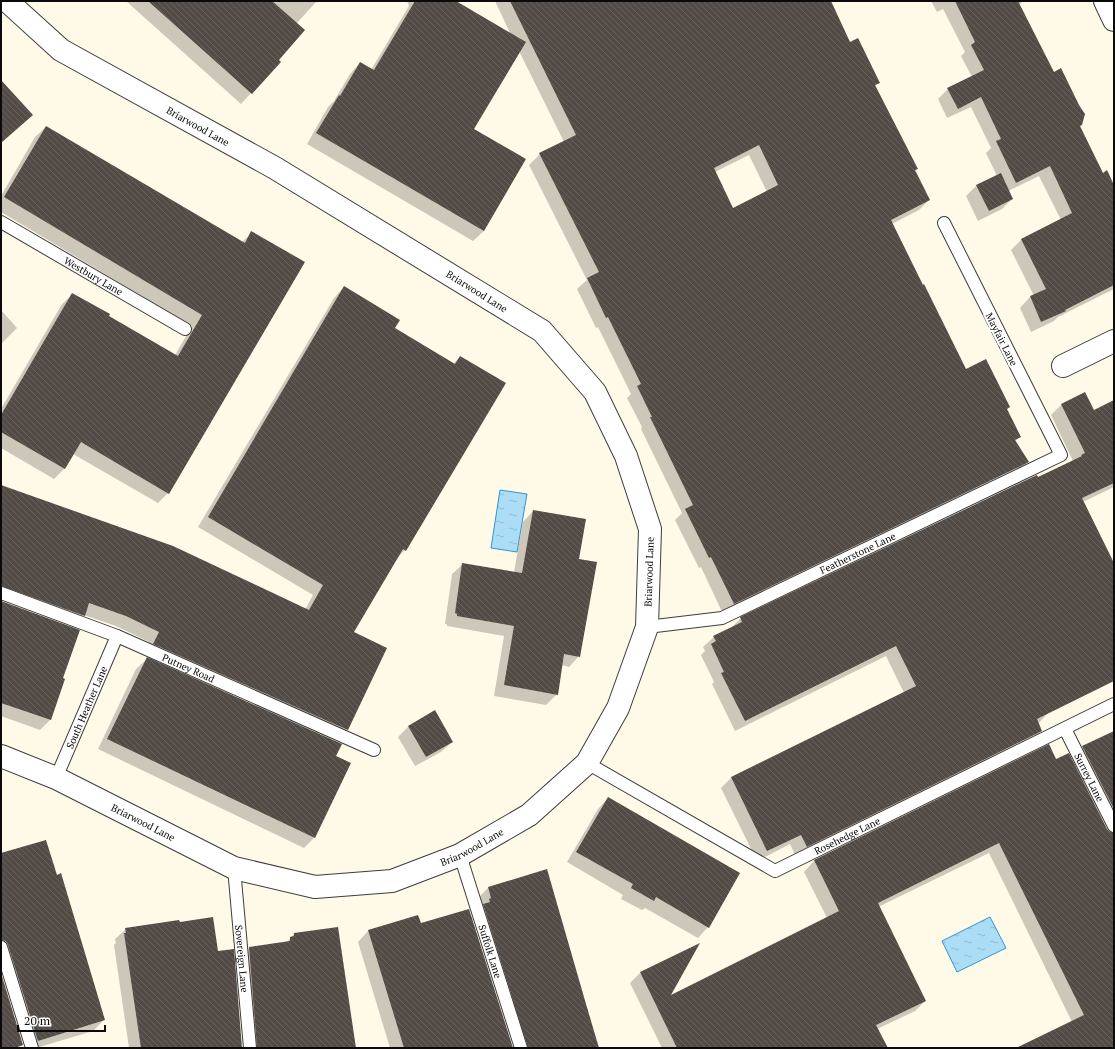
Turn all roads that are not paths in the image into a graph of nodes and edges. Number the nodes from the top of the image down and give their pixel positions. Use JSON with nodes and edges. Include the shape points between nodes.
{"nodes":[{"id":1,"x":8,"y":1,"type":"edge"},
{"id":2,"x":1105,"y":1,"type":"edge"},
{"id":3,"x":1114,"y":20,"type":"edge"},
{"id":4,"x":1,"y":222,"type":"edge"},
{"id":5,"x":944,"y":223,"type":"dead end"},
{"id":6,"x":185,"y":329,"type":"dead end"},
{"id":7,"x":1114,"y":341,"type":"edge"},
{"id":8,"x":1063,"y":366,"type":"dead end"},
{"id":9,"x":1061,"y":454,"type":"joint"},
{"id":10,"x":1,"y":593,"type":"edge"},
{"id":11,"x":647,"y":627,"type":"junction"},
{"id":12,"x":117,"y":636,"type":"junction"},
{"id":13,"x":1114,"y":704,"type":"edge"},
{"id":14,"x":1065,"y":729,"type":"junction"},
{"id":15,"x":374,"y":750,"type":"dead end"},
{"id":16,"x":1,"y":756,"type":"edge"},
{"id":17,"x":587,"y":763,"type":"junction"},
{"id":18,"x":56,"y":778,"type":"junction"},
{"id":19,"x":1114,"y":826,"type":"edge"},
{"id":20,"x":460,"y":855,"type":"junction"},
{"id":21,"x":234,"y":868,"type":"junction"},
{"id":22,"x":1,"y":948,"type":"edge"},
{"id":23,"x":32,"y":1048,"type":"edge"},
{"id":24,"x":250,"y":1048,"type":"edge"},
{"id":25,"x":521,"y":1048,"type":"edge"}],
"edges":[{"from":1,"to":11,"type":"street","name":"Briarwood Lane","via":[[61,50],[275,168],[542,331],[595,392],[626,456],[650,529]]},
{"from":2,"to":3,"type":"street"},
{"from":4,"to":6,"type":"lane","name":"Westbury Lane"},
{"from":5,"to":9,"type":"lane","name":"Mayfair Lane"},
{"from":7,"to":8,"type":"street"},
{"from":9,"to":11,"type":"lane","name":"Featherstone Lane","via":[[722,618]]},
{"from":10,"to":12,"type":"lane","name":"Putney Road"},
{"from":11,"to":17,"type":"street","name":"Briarwood Lane","via":[[618,708]]},
{"from":12,"to":15,"type":"lane","name":"Putney Road"},
{"from":12,"to":18,"type":"lane","name":"South Heather Lane"},
{"from":13,"to":14,"type":"lane","name":"Rosehedge Lane"},
{"from":14,"to":17,"type":"lane","name":"Rosehedge Lane","via":[[775,871]]},
{"from":14,"to":19,"type":"lane","name":"Surrey Lane"},
{"from":16,"to":18,"type":"street","name":"Briarwood Lane"},
{"from":17,"to":20,"type":"street","name":"Briarwood Lane","via":[[529,815]]},
{"from":18,"to":21,"type":"street","name":"Briarwood Lane"},
{"from":20,"to":21,"type":"street","name":"Briarwood Lane","via":[[392,881],[315,887]]},
{"from":20,"to":25,"type":"lane","name":"Suffolk Lane"},
{"from":21,"to":24,"type":"lane","name":"Sovereign Lane"},
{"from":22,"to":23,"type":"lane"}]}
